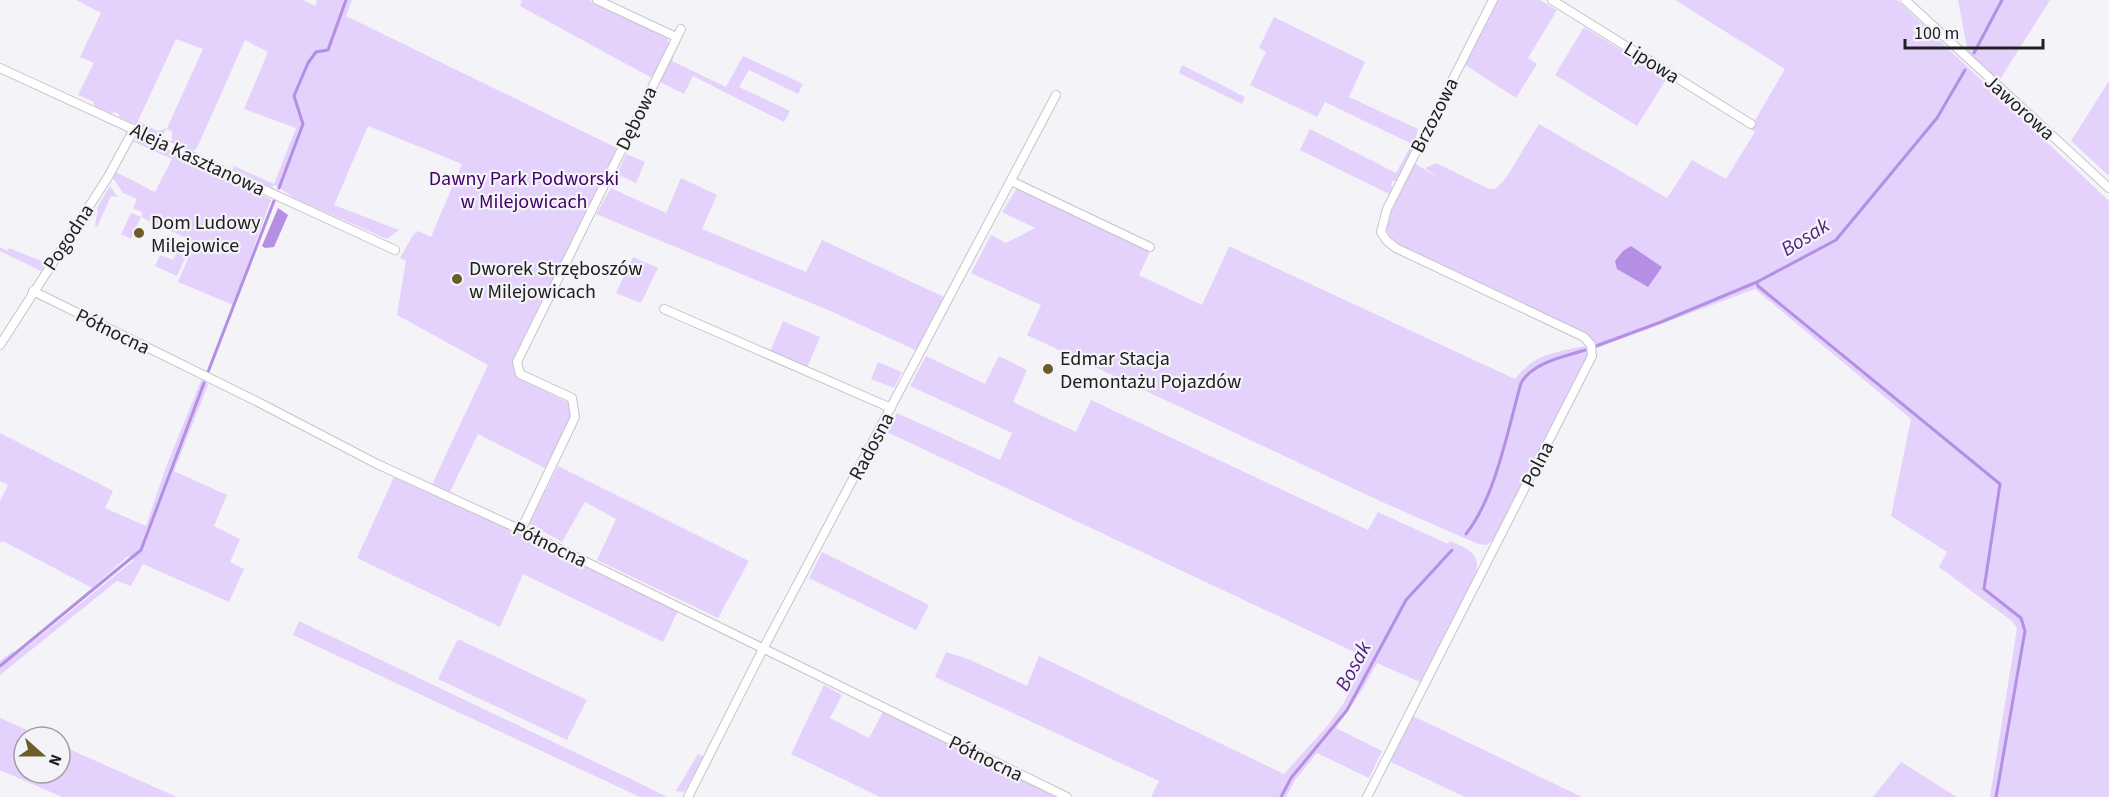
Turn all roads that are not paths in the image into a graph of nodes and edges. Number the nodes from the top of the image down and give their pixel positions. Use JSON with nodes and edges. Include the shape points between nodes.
{"nodes":[{"id":1,"x":597,"y":0,"type":"edge"},
{"id":2,"x":1493,"y":0,"type":"edge"},
{"id":3,"x":1552,"y":0,"type":"edge"},
{"id":4,"x":1905,"y":0,"type":"edge"},
{"id":5,"x":0,"y":68,"type":"edge"},
{"id":6,"x":1056,"y":95,"type":"dead end"},
{"id":7,"x":1751,"y":124,"type":"dead end"},
{"id":8,"x":134,"y":129,"type":"junction"},
{"id":9,"x":1011,"y":181,"type":"junction"},
{"id":10,"x":2109,"y":188,"type":"edge"},
{"id":11,"x":1381,"y":232,"type":"joint"},
{"id":12,"x":1150,"y":247,"type":"dead end"},
{"id":13,"x":395,"y":250,"type":"dead end"},
{"id":14,"x":33,"y":291,"type":"junction"},
{"id":15,"x":664,"y":309,"type":"dead end"},
{"id":16,"x":0,"y":345,"type":"edge"},
{"id":17,"x":891,"y":408,"type":"junction"},
{"id":18,"x":521,"y":530,"type":"junction"},
{"id":19,"x":763,"y":649,"type":"junction"},
{"id":20,"x":688,"y":797,"type":"edge"},
{"id":21,"x":1067,"y":797,"type":"edge"},
{"id":22,"x":1367,"y":797,"type":"edge"}],
"edges":[{"from":1,"to":18,"type":"street","name":"Dębowa","via":[[679,33],[517,362],[520,374],[572,398],[575,417]]},
{"from":2,"to":11,"type":"street","name":"Brzozowa","via":[[1387,208]]},
{"from":3,"to":7,"type":"street","name":"Lipowa"},
{"from":4,"to":10,"type":"street","name":"Jaworowa"},
{"from":5,"to":8,"type":"street","name":"Aleja Kasztanowa"},
{"from":6,"to":9,"type":"street","name":"Radosna"},
{"from":8,"to":13,"type":"street","name":"Aleja Kasztanowa"},
{"from":8,"to":14,"type":"street","name":"Pogodna","via":[[108,177]]},
{"from":9,"to":12,"type":"street"},
{"from":9,"to":17,"type":"street","name":"Radosna"},
{"from":11,"to":22,"type":"street","name":"Polna","via":[[1396,248],[1584,337],[1591,345],[1592,356]]},
{"from":14,"to":16,"type":"street","name":"Pogodna"},
{"from":14,"to":18,"type":"street","name":"Północna","via":[[377,464]]},
{"from":15,"to":17,"type":"street"},
{"from":17,"to":19,"type":"street","name":"Radosna"},
{"from":18,"to":19,"type":"street","name":"Północna"},
{"from":19,"to":20,"type":"street","name":"Radosna"},
{"from":19,"to":21,"type":"street","name":"Północna"}]}
